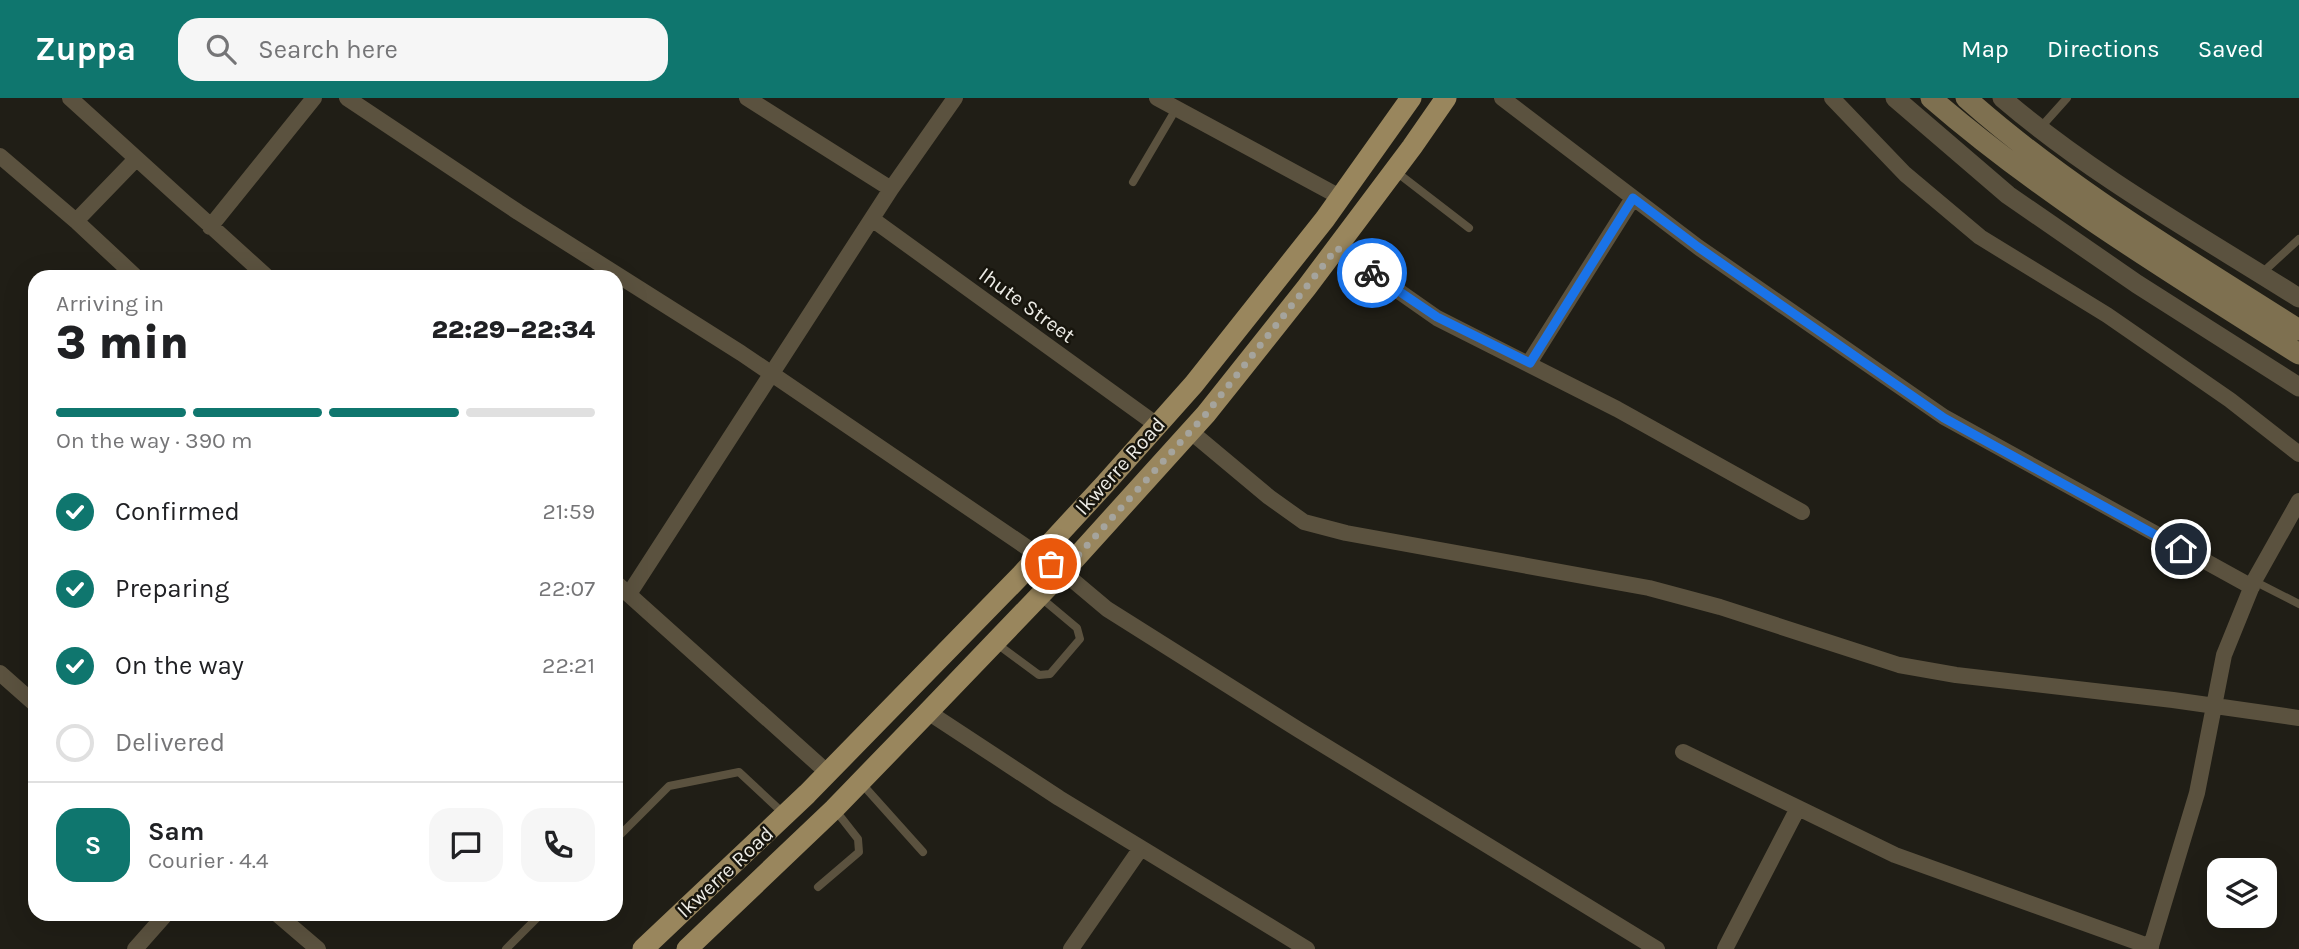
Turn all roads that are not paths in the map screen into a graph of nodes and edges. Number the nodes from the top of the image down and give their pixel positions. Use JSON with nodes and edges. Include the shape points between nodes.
{"nodes":[{"id":1,"x":70,"y":98,"type":"edge"},
{"id":2,"x":314,"y":98,"type":"edge"},
{"id":3,"x":347,"y":98,"type":"edge"},
{"id":4,"x":747,"y":98,"type":"edge"},
{"id":5,"x":955,"y":98,"type":"edge"},
{"id":6,"x":1157,"y":98,"type":"edge"},
{"id":7,"x":1411,"y":98,"type":"edge"},
{"id":8,"x":1446,"y":98,"type":"edge"},
{"id":9,"x":1502,"y":98,"type":"edge"},
{"id":10,"x":1832,"y":98,"type":"edge"},
{"id":11,"x":1895,"y":98,"type":"edge"},
{"id":12,"x":1931,"y":98,"type":"edge"},
{"id":13,"x":1966,"y":98,"type":"edge"},
{"id":14,"x":2002,"y":98,"type":"edge"},
{"id":15,"x":2067,"y":98,"type":"edge"},
{"id":16,"x":1176,"y":109,"type":"junction"},
{"id":17,"x":2039,"y":130,"type":"junction"},
{"id":18,"x":0,"y":156,"type":"edge"},
{"id":19,"x":136,"y":159,"type":"junction"},
{"id":20,"x":1395,"y":171,"type":"junction"},
{"id":21,"x":1133,"y":182,"type":"dead end"},
{"id":22,"x":891,"y":189,"type":"junction"},
{"id":23,"x":1340,"y":197,"type":"junction"},
{"id":24,"x":1633,"y":198,"type":"junction"},
{"id":25,"x":872,"y":219,"type":"junction"},
{"id":26,"x":76,"y":221,"type":"junction"},
{"id":27,"x":210,"y":227,"type":"junction"},
{"id":28,"x":1469,"y":228,"type":"dead end"},
{"id":29,"x":2299,"y":239,"type":"edge"},
{"id":30,"x":1337,"y":248,"type":"junction"},
{"id":31,"x":2175,"y":263,"type":"junction"},
{"id":32,"x":129,"y":270,"type":"edge"},
{"id":33,"x":258,"y":270,"type":"edge"},
{"id":34,"x":609,"y":270,"type":"edge"},
{"id":35,"x":2261,"y":274,"type":"junction"},
{"id":36,"x":623,"y":279,"type":"edge"},
{"id":37,"x":2299,"y":298,"type":"edge"},
{"id":38,"x":2299,"y":330,"type":"edge"},
{"id":39,"x":2299,"y":354,"type":"edge"},
{"id":40,"x":1530,"y":363,"type":"junction"},
{"id":41,"x":773,"y":374,"type":"junction"},
{"id":42,"x":2299,"y":387,"type":"edge"},
{"id":43,"x":1157,"y":425,"type":"junction"},
{"id":44,"x":1190,"y":431,"type":"junction"},
{"id":45,"x":2299,"y":454,"type":"edge"},
{"id":46,"x":2299,"y":501,"type":"edge"},
{"id":47,"x":1802,"y":512,"type":"dead end"},
{"id":48,"x":1039,"y":556,"type":"junction"},
{"id":49,"x":1063,"y":572,"type":"junction"},
{"id":50,"x":2253,"y":584,"type":"junction"},
{"id":51,"x":623,"y":589,"type":"edge"},
{"id":52,"x":629,"y":594,"type":"junction"},
{"id":53,"x":1039,"y":597,"type":"junction"},
{"id":54,"x":2299,"y":604,"type":"edge"},
{"id":55,"x":995,"y":642,"type":"junction"},
{"id":56,"x":0,"y":673,"type":"edge"},
{"id":57,"x":28,"y":698,"type":"edge"},
{"id":58,"x":2213,"y":705,"type":"junction"},
{"id":59,"x":928,"y":712,"type":"junction"},
{"id":60,"x":2299,"y":718,"type":"edge"},
{"id":61,"x":1683,"y":752,"type":"dead end"},
{"id":62,"x":828,"y":773,"type":"junction"},
{"id":63,"x":860,"y":782,"type":"junction"},
{"id":64,"x":1798,"y":808,"type":"junction"},
{"id":65,"x":834,"y":809,"type":"junction"},
{"id":66,"x":785,"y":814,"type":"junction"},
{"id":67,"x":623,"y":832,"type":"edge"},
{"id":68,"x":1141,"y":848,"type":"junction"},
{"id":69,"x":923,"y":852,"type":"dead end"},
{"id":70,"x":818,"y":887,"type":"dead end"},
{"id":71,"x":160,"y":921,"type":"edge"},
{"id":72,"x":285,"y":921,"type":"edge"},
{"id":73,"x":534,"y":921,"type":"edge"},
{"id":74,"x":2150,"y":948,"type":"edge"},
{"id":75,"x":135,"y":949,"type":"edge"},
{"id":76,"x":318,"y":949,"type":"edge"},
{"id":77,"x":506,"y":949,"type":"edge"},
{"id":78,"x":643,"y":949,"type":"edge"},
{"id":79,"x":687,"y":949,"type":"edge"},
{"id":80,"x":1070,"y":949,"type":"edge"},
{"id":81,"x":1307,"y":949,"type":"edge"},
{"id":82,"x":1657,"y":949,"type":"edge"},
{"id":83,"x":1725,"y":949,"type":"edge"}],
"edges":[{"from":1,"to":19,"type":"street"},
{"from":2,"to":27,"type":"street"},
{"from":3,"to":34,"type":"street"},
{"from":4,"to":22,"type":"street"},
{"from":5,"to":22,"type":"street"},
{"from":6,"to":16,"type":"street"},
{"from":7,"to":23,"type":"main road","name":"Ikwerre Road"},
{"from":8,"to":20,"type":"main road","name":"Ikwerre Road"},
{"from":9,"to":24,"type":"street"},
{"from":10,"to":45,"type":"street","via":[[1906,174],[1980,237],[2107,315]]},
{"from":11,"to":42,"type":"street","via":[[2008,195]]},
{"from":12,"to":31,"type":"main road","via":[[2029,177]]},
{"from":13,"to":31,"type":"main road"},
{"from":14,"to":17,"type":"street"},
{"from":15,"to":17,"type":"lane"},
{"from":16,"to":21,"type":"lane"},
{"from":16,"to":23,"type":"street"},
{"from":17,"to":35,"type":"street"},
{"from":18,"to":26,"type":"street"},
{"from":19,"to":26,"type":"street"},
{"from":19,"to":27,"type":"street"},
{"from":20,"to":28,"type":"lane"},
{"from":20,"to":30,"type":"main road","name":"Ikwerre Road"},
{"from":22,"to":25,"type":"street"},
{"from":23,"to":43,"type":"main road","name":"Ikwerre Road"},
{"from":24,"to":40,"type":"street"},
{"from":24,"to":50,"type":"street","via":[[1944,418]]},
{"from":25,"to":41,"type":"street"},
{"from":25,"to":43,"type":"street","name":"Ihute Street"},
{"from":26,"to":32,"type":"street"},
{"from":27,"to":33,"type":"street"},
{"from":29,"to":35,"type":"lane"},
{"from":30,"to":40,"type":"street","via":[[1437,317]]},
{"from":30,"to":44,"type":"main road","name":"Ikwerre Road"},
{"from":31,"to":38,"type":"main road"},
{"from":31,"to":39,"type":"main road"},
{"from":35,"to":37,"type":"street"},
{"from":36,"to":41,"type":"street"},
{"from":40,"to":47,"type":"street"},
{"from":41,"to":48,"type":"street"},
{"from":41,"to":52,"type":"street"},
{"from":43,"to":48,"type":"main road","name":"Ikwerre Road"},
{"from":44,"to":49,"type":"main road","name":"Ikwerre Road"},
{"from":44,"to":58,"type":"street","via":[[1304,522],[1649,588],[1899,665],[1956,676]]},
{"from":46,"to":50,"type":"street"},
{"from":48,"to":49,"type":"street"},
{"from":48,"to":62,"type":"main road","name":"Ikwerre Road"},
{"from":49,"to":53,"type":"main road","name":"Ikwerre Road"},
{"from":49,"to":82,"type":"street","via":[[1107,609]]},
{"from":50,"to":54,"type":"lane"},
{"from":50,"to":58,"type":"street","via":[[2224,655]]},
{"from":51,"to":52,"type":"street"},
{"from":52,"to":62,"type":"street"},
{"from":53,"to":55,"type":"main road","name":"Ikwerre Road"},
{"from":53,"to":55,"type":"lane","via":[[1080,634],[1050,674],[1039,675]]},
{"from":55,"to":59,"type":"main road","name":"Ikwerre Road"},
{"from":56,"to":57,"type":"street"},
{"from":58,"to":60,"type":"street"},
{"from":58,"to":74,"type":"street","via":[[2197,793]]},
{"from":59,"to":63,"type":"main road","name":"Ikwerre Road"},
{"from":59,"to":68,"type":"street"},
{"from":61,"to":64,"type":"street"},
{"from":62,"to":66,"type":"main road","name":"Ikwerre Road"},
{"from":63,"to":65,"type":"main road","name":"Ikwerre Road"},
{"from":63,"to":69,"type":"lane"},
{"from":64,"to":74,"type":"street","via":[[1895,855]]},
{"from":64,"to":83,"type":"street"},
{"from":65,"to":70,"type":"lane","via":[[858,839],[859,852]]},
{"from":65,"to":79,"type":"main road","name":"Ikwerre Road"},
{"from":66,"to":67,"type":"lane","via":[[739,772],[669,786]]},
{"from":66,"to":78,"type":"main road","name":"Ikwerre Road"},
{"from":68,"to":80,"type":"street"},
{"from":68,"to":81,"type":"street"},
{"from":71,"to":75,"type":"street"},
{"from":72,"to":76,"type":"street"},
{"from":73,"to":77,"type":"lane"}]}
